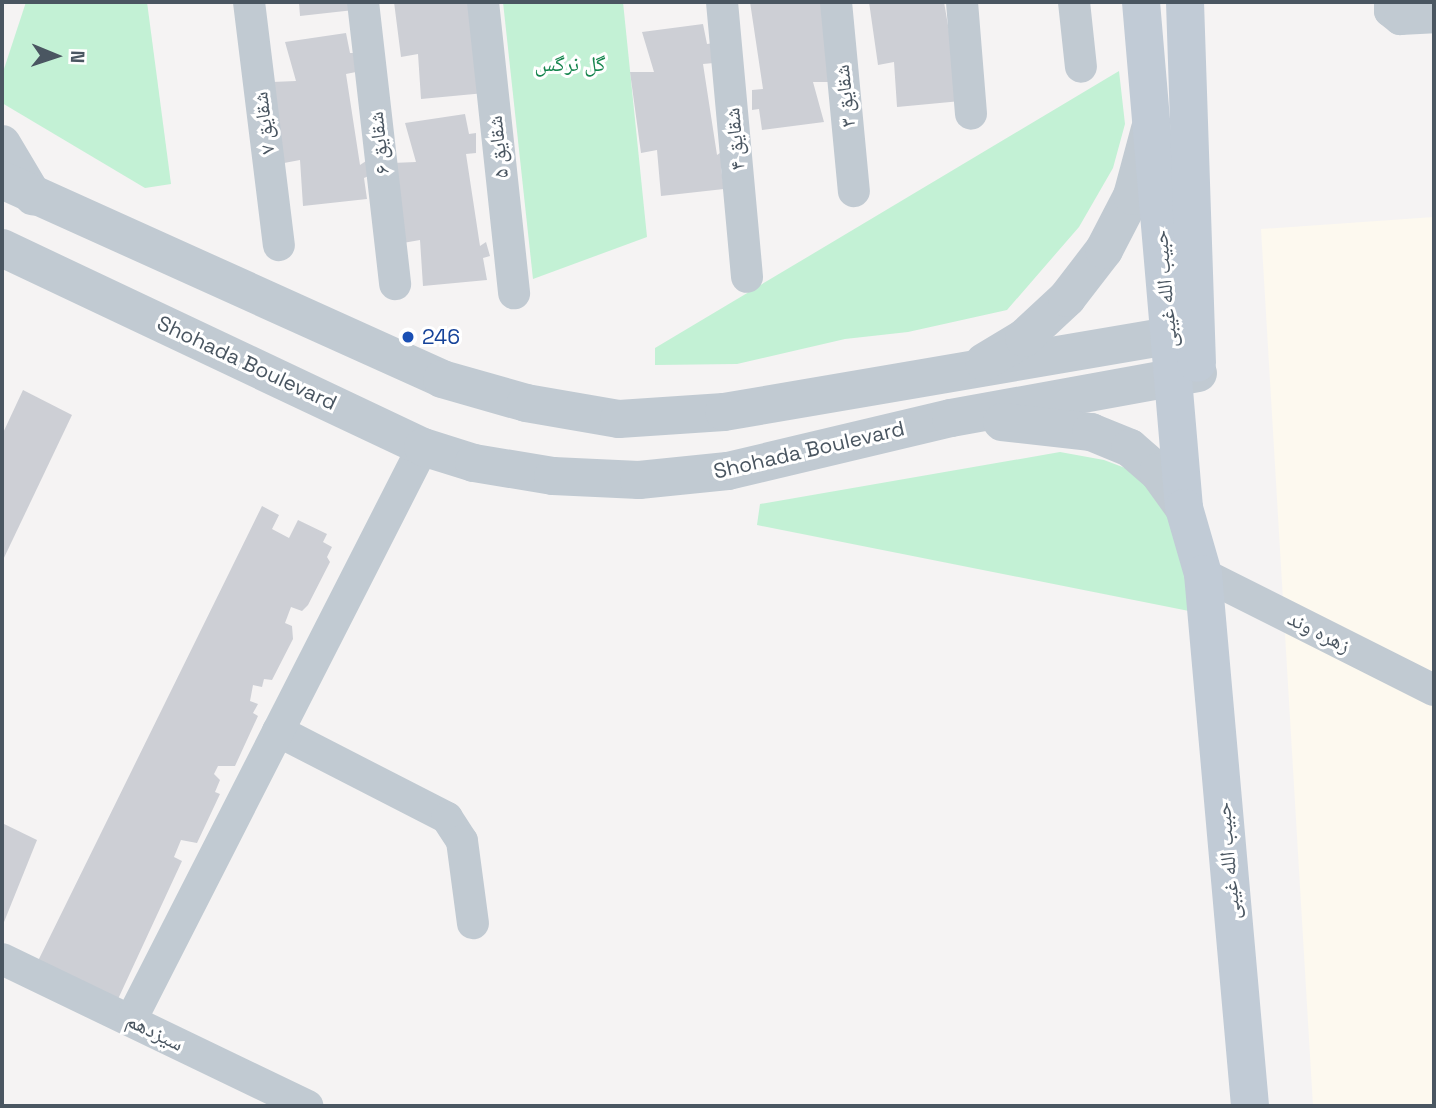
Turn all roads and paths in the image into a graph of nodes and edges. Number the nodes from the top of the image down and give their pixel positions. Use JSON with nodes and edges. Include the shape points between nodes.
{"nodes":[{"id":1,"x":249,"y":2,"type":"edge"},
{"id":2,"x":363,"y":2,"type":"edge"},
{"id":3,"x":483,"y":2,"type":"edge"},
{"id":4,"x":722,"y":2,"type":"edge"},
{"id":5,"x":836,"y":2,"type":"edge"},
{"id":6,"x":961,"y":2,"type":"edge"},
{"id":7,"x":1074,"y":2,"type":"edge"},
{"id":8,"x":1141,"y":2,"type":"edge"},
{"id":9,"x":1185,"y":2,"type":"edge"},
{"id":10,"x":1392,"y":9,"type":"edge"},
{"id":11,"x":1434,"y":17,"type":"edge"},
{"id":12,"x":1081,"y":66,"type":"dead end"},
{"id":13,"x":971,"y":114,"type":"dead end"},
{"id":14,"x":1152,"y":124,"type":"junction"},
{"id":15,"x":2,"y":144,"type":"edge"},
{"id":16,"x":18,"y":188,"type":"edge"},
{"id":17,"x":854,"y":191,"type":"dead end"},
{"id":18,"x":278,"y":245,"type":"dead end"},
{"id":19,"x":5,"y":249,"type":"edge"},
{"id":20,"x":747,"y":277,"type":"dead end"},
{"id":21,"x":395,"y":284,"type":"dead end"},
{"id":22,"x":514,"y":293,"type":"dead end"},
{"id":23,"x":1182,"y":334,"type":"junction"},
{"id":24,"x":967,"y":372,"type":"junction"},
{"id":25,"x":1185,"y":375,"type":"junction"},
{"id":26,"x":951,"y":418,"type":"junction"},
{"id":27,"x":423,"y":447,"type":"junction"},
{"id":28,"x":1184,"y":508,"type":"junction"},
{"id":29,"x":1203,"y":574,"type":"junction"},
{"id":30,"x":1434,"y":690,"type":"edge"},
{"id":31,"x":278,"y":731,"type":"junction"},
{"id":32,"x":473,"y":923,"type":"dead end"},
{"id":33,"x":2,"y":959,"type":"edge"},
{"id":34,"x":131,"y":1020,"type":"junction"},
{"id":35,"x":308,"y":1106,"type":"edge"},
{"id":36,"x":1250,"y":1106,"type":"edge"}],
"edges":[{"from":1,"to":18,"type":"street","name":"شقایق ۷"},
{"from":2,"to":21,"type":"street","name":"شقایق ۶"},
{"from":3,"to":22,"type":"street","name":"شقایق ۵"},
{"from":4,"to":20,"type":"street","name":"شقایق ۴"},
{"from":5,"to":17,"type":"street","name":"شقایق ۳"},
{"from":6,"to":13,"type":"street"},
{"from":7,"to":12,"type":"street"},
{"from":8,"to":14,"type":"main road","name":"حبیب الله غیبی"},
{"from":9,"to":23,"type":"main road","name":"حبیب الله غیبی"},
{"from":10,"to":11,"type":"street"},
{"from":14,"to":23,"type":"main road","name":"حبیب الله غیبی"},
{"from":14,"to":24,"type":"street","via":[[1132,196],[1104,250],[1067,298],[1024,338]]},
{"from":15,"to":16,"type":"street"},
{"from":16,"to":19,"type":"street"},
{"from":16,"to":24,"type":"street","via":[[442,379],[526,403],[619,419],[724,412]]},
{"from":19,"to":27,"type":"street","name":"Shohada Boulevard"},
{"from":23,"to":24,"type":"street"},
{"from":23,"to":25,"type":"main road","name":"حبیب الله غیبی"},
{"from":25,"to":26,"type":"street","name":"Shohada Boulevard"},
{"from":25,"to":28,"type":"main road","name":"حبیب الله غیبی"},
{"from":25,"to":29,"type":"main road","name":"حبیب الله غیبی","via":[[1210,512]]},
{"from":26,"to":27,"type":"street","name":"Shohada Boulevard","via":[[728,471],[639,480],[552,476],[474,463]]},
{"from":26,"to":28,"type":"street","via":[[1091,432],[1130,448],[1158,472]]},
{"from":27,"to":31,"type":"street"},
{"from":28,"to":29,"type":"main road","name":"حبیب الله غیبی"},
{"from":29,"to":30,"type":"street","name":"زهره وند"},
{"from":29,"to":36,"type":"main road","name":"حبیب الله غیبی"},
{"from":31,"to":32,"type":"street","via":[[447,818],[462,841]]},
{"from":31,"to":34,"type":"street"},
{"from":33,"to":34,"type":"street","name":"سیزدهم"},
{"from":34,"to":35,"type":"street","name":"سیزدهم"}]}
